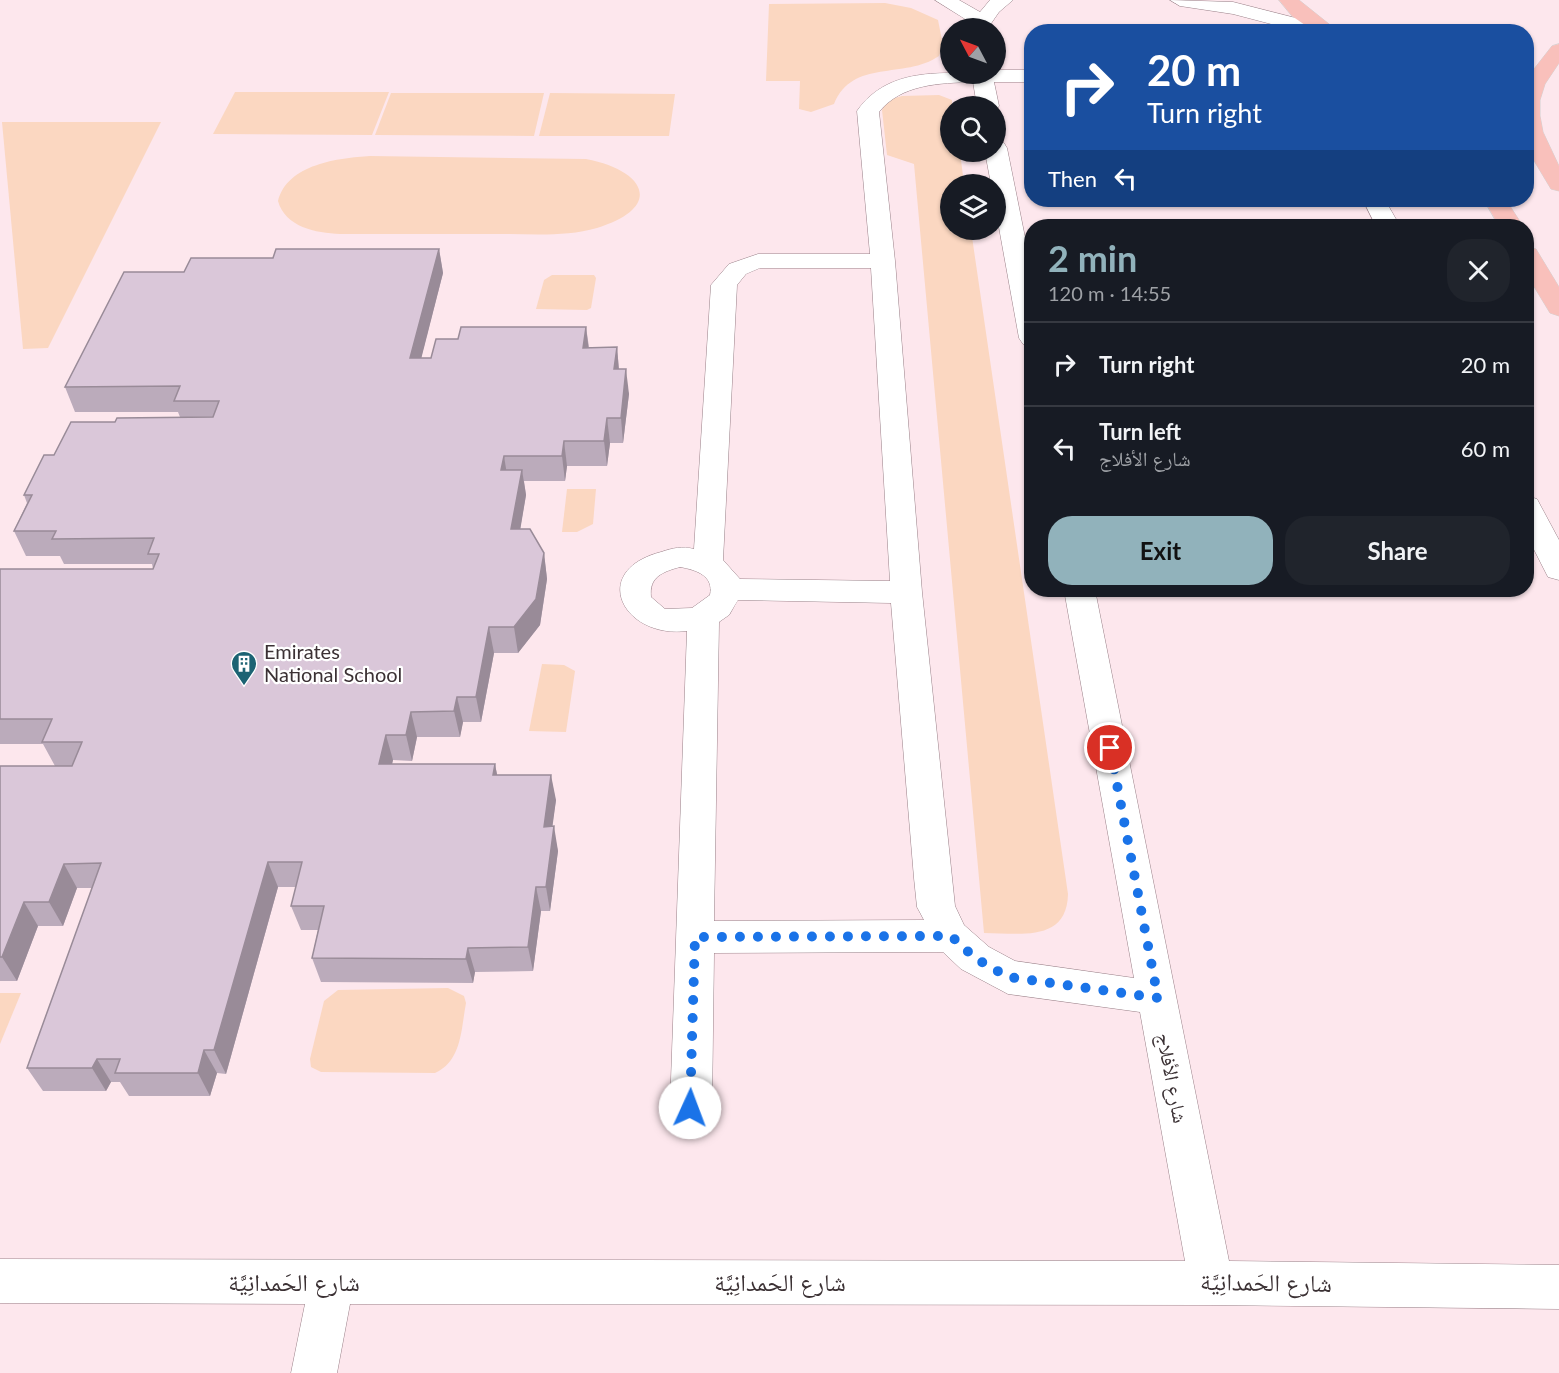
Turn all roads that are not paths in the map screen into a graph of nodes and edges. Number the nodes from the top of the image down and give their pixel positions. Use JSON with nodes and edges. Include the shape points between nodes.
{"nodes":[{"id":1,"x":945,"y":0,"type":"edge"},
{"id":2,"x":1003,"y":0,"type":"edge"},
{"id":3,"x":1180,"y":0,"type":"edge"},
{"id":4,"x":1289,"y":0,"type":"edge"},
{"id":5,"x":972,"y":18,"type":"edge"},
{"id":6,"x":986,"y":18,"type":"edge"},
{"id":7,"x":1298,"y":24,"type":"edge"},
{"id":8,"x":1317,"y":24,"type":"edge"},
{"id":9,"x":1559,"y":50,"type":"edge"},
{"id":10,"x":1534,"y":56,"type":"edge"},
{"id":11,"x":1006,"y":75,"type":"edge"},
{"id":12,"x":1024,"y":76,"type":"edge"},
{"id":13,"x":940,"y":79,"type":"edge"},
{"id":14,"x":1534,"y":82,"type":"edge"},
{"id":15,"x":1534,"y":140,"type":"edge"},
{"id":16,"x":999,"y":162,"type":"edge"},
{"id":17,"x":1559,"y":184,"type":"edge"},
{"id":18,"x":883,"y":261,"type":"junction"},
{"id":19,"x":1534,"y":266,"type":"edge"},
{"id":20,"x":1024,"y":296,"type":"edge"},
{"id":21,"x":1559,"y":308,"type":"edge"},
{"id":22,"x":1534,"y":520,"type":"edge"},
{"id":23,"x":708,"y":563,"type":"junction"},
{"id":24,"x":1559,"y":570,"type":"edge"},
{"id":25,"x":727,"y":589,"type":"junction"},
{"id":26,"x":906,"y":592,"type":"junction"},
{"id":27,"x":1081,"y":597,"type":"edge"},
{"id":28,"x":703,"y":616,"type":"junction"},
{"id":29,"x":951,"y":936,"type":"junction"},
{"id":30,"x":695,"y":937,"type":"junction"},
{"id":31,"x":1158,"y":998,"type":"junction"},
{"id":32,"x":690,"y":1108,"type":"dead end"},
{"id":33,"x":0,"y":1281,"type":"edge"},
{"id":34,"x":332,"y":1283,"type":"junction"},
{"id":35,"x":1211,"y":1283,"type":"junction"},
{"id":36,"x":1559,"y":1287,"type":"edge"},
{"id":37,"x":314,"y":1373,"type":"edge"}],
"edges":[{"from":1,"to":5,"type":"street"},
{"from":2,"to":6,"type":"street"},
{"from":3,"to":7,"type":"street"},
{"from":4,"to":8,"type":"main road"},
{"from":9,"to":10,"type":"main road"},
{"from":9,"to":14,"type":"main road","via":[[1542,67]]},
{"from":11,"to":12,"type":"street"},
{"from":13,"to":18,"type":"street","via":[[891,87],[872,102],[868,119]]},
{"from":15,"to":17,"type":"main road"},
{"from":16,"to":20,"type":"street"},
{"from":18,"to":23,"type":"street","via":[[758,261],[730,273],[724,285]]},
{"from":18,"to":26,"type":"street"},
{"from":19,"to":21,"type":"main road"},
{"from":22,"to":24,"type":"street"},
{"from":23,"to":25,"type":"street","via":[[718,569]]},
{"from":23,"to":28,"type":"street","via":[[687,557],[664,559],[640,573],[633,593],[637,603],[658,619]]},
{"from":25,"to":26,"type":"street"},
{"from":25,"to":28,"type":"street","via":[[716,609]]},
{"from":26,"to":29,"type":"street","via":[[932,878],[936,907]]},
{"from":27,"to":31,"type":"street","name":"شارع الأفلاج"},
{"from":28,"to":30,"type":"street"},
{"from":29,"to":30,"type":"street"},
{"from":29,"to":31,"type":"street","via":[[975,958],[1008,977]]},
{"from":30,"to":32,"type":"street"},
{"from":31,"to":35,"type":"street","name":"شارع الأفلاج"},
{"from":33,"to":34,"type":"street","name":"شارع الحَمدانِيَّة"},
{"from":34,"to":35,"type":"street","name":"شارع الحَمدانِيَّة"},
{"from":34,"to":37,"type":"street"},
{"from":35,"to":36,"type":"street","name":"شارع الحَمدانِيَّة"}]}
